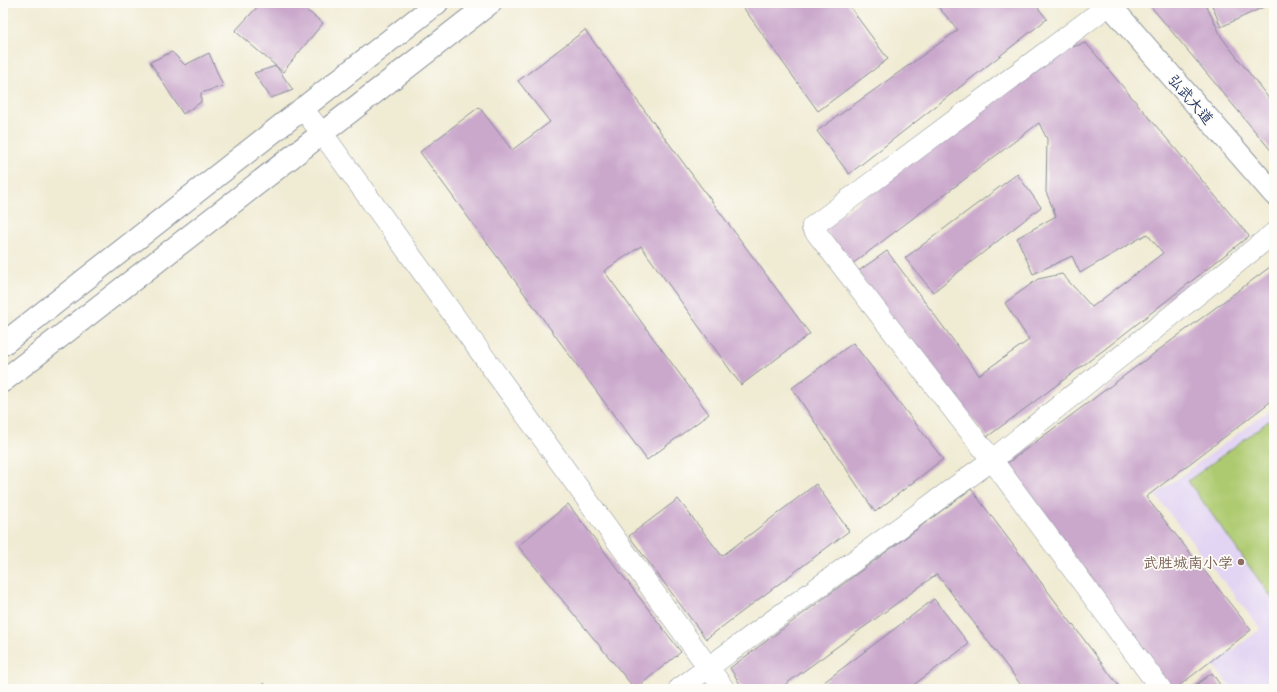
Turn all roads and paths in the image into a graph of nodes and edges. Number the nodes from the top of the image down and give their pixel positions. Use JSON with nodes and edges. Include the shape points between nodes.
{"nodes":[{"id":1,"x":437,"y":3,"type":"edge"},
{"id":2,"x":490,"y":3,"type":"edge"},
{"id":3,"x":1108,"y":4,"type":"edge"},
{"id":4,"x":302,"y":108,"type":"junction"},
{"id":5,"x":322,"y":133,"type":"junction"},
{"id":6,"x":1274,"y":194,"type":"edge"},
{"id":7,"x":1274,"y":233,"type":"edge"},
{"id":8,"x":3,"y":344,"type":"edge"},
{"id":9,"x":3,"y":381,"type":"edge"},
{"id":10,"x":992,"y":460,"type":"junction"},
{"id":11,"x":708,"y":668,"type":"junction"},
{"id":12,"x":679,"y":689,"type":"edge"},
{"id":13,"x":724,"y":689,"type":"edge"},
{"id":14,"x":1161,"y":689,"type":"edge"}],
"edges":[{"from":1,"to":4,"type":"main road"},
{"from":2,"to":5,"type":"main road"},
{"from":3,"to":6,"type":"main road","name":"弘武大道"},
{"from":3,"to":10,"type":"street","via":[[812,227]]},
{"from":4,"to":5,"type":"street"},
{"from":4,"to":8,"type":"main road"},
{"from":5,"to":9,"type":"main road"},
{"from":5,"to":11,"type":"street"},
{"from":7,"to":10,"type":"street"},
{"from":10,"to":11,"type":"street"},
{"from":10,"to":14,"type":"street"},
{"from":11,"to":12,"type":"street"},
{"from":11,"to":13,"type":"street"}]}
